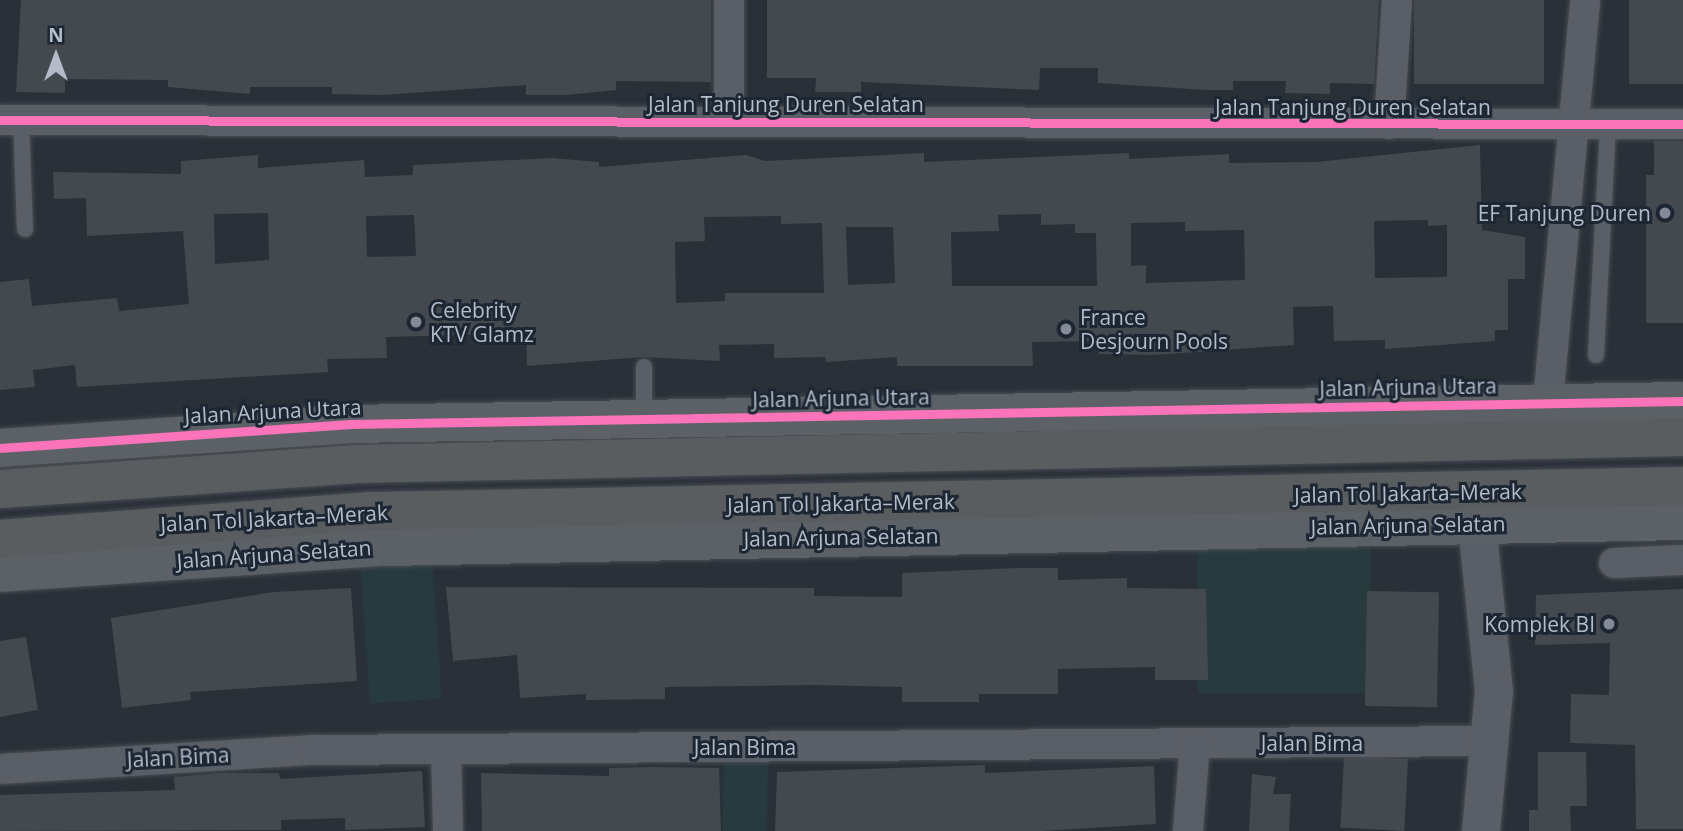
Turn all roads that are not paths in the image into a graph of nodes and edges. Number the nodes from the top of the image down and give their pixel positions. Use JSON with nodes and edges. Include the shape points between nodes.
{"nodes":[{"id":1,"x":729,"y":0,"type":"edge"},
{"id":2,"x":1397,"y":0,"type":"edge"},
{"id":3,"x":1585,"y":0,"type":"edge"},
{"id":4,"x":11,"y":120,"type":"edge"},
{"id":5,"x":729,"y":121,"type":"junction"},
{"id":6,"x":1389,"y":124,"type":"junction"},
{"id":7,"x":1683,"y":124,"type":"edge"},
{"id":8,"x":1608,"y":125,"type":"junction"},
{"id":9,"x":1572,"y":126,"type":"junction"},
{"id":10,"x":25,"y":229,"type":"dead end"},
{"id":11,"x":1596,"y":355,"type":"dead end"},
{"id":12,"x":644,"y":367,"type":"dead end"},
{"id":13,"x":1548,"y":401,"type":"junction"},
{"id":14,"x":1683,"y":401,"type":"edge"},
{"id":15,"x":644,"y":420,"type":"junction"},
{"id":16,"x":1683,"y":437,"type":"edge"},
{"id":17,"x":0,"y":448,"type":"edge"},
{"id":18,"x":1683,"y":486,"type":"edge"},
{"id":19,"x":0,"y":489,"type":"edge"},
{"id":20,"x":1683,"y":521,"type":"edge"},
{"id":21,"x":1477,"y":524,"type":"junction"},
{"id":22,"x":0,"y":539,"type":"edge"},
{"id":23,"x":1683,"y":560,"type":"edge"},
{"id":24,"x":1614,"y":563,"type":"dead end"},
{"id":25,"x":0,"y":573,"type":"edge"},
{"id":26,"x":1490,"y":741,"type":"junction"},
{"id":27,"x":1195,"y":744,"type":"junction"},
{"id":28,"x":446,"y":749,"type":"junction"},
{"id":29,"x":0,"y":769,"type":"edge"},
{"id":30,"x":448,"y":831,"type":"edge"},
{"id":31,"x":1188,"y":831,"type":"edge"},
{"id":32,"x":1481,"y":831,"type":"edge"}],
"edges":[{"from":1,"to":5,"type":"street"},
{"from":2,"to":6,"type":"street"},
{"from":3,"to":9,"type":"street"},
{"from":4,"to":5,"type":"street","name":"Jalan Tanjung Duren Selatan"},
{"from":4,"to":10,"type":"lane"},
{"from":5,"to":6,"type":"street","name":"Jalan Tanjung Duren Selatan"},
{"from":6,"to":9,"type":"street","name":"Jalan Tanjung Duren Selatan"},
{"from":7,"to":8,"type":"street","name":"Jalan Tanjung Duren Selatan"},
{"from":8,"to":9,"type":"street","name":"Jalan Tanjung Duren Selatan"},
{"from":8,"to":11,"type":"lane"},
{"from":9,"to":13,"type":"street"},
{"from":12,"to":15,"type":"lane"},
{"from":13,"to":14,"type":"main road","name":"Jalan Arjuna Utara"},
{"from":13,"to":15,"type":"main road","name":"Jalan Arjuna Utara"},
{"from":15,"to":17,"type":"main road","name":"Jalan Arjuna Utara","via":[[350,424]]},
{"from":16,"to":19,"type":"highway","via":[[354,464]]},
{"from":18,"to":22,"type":"highway","name":"Jalan Tol Jakarta–Merak","via":[[375,511]]},
{"from":20,"to":21,"type":"main road","name":"Jalan Arjuna Selatan"},
{"from":21,"to":25,"type":"main road","name":"Jalan Arjuna Selatan","via":[[386,547]]},
{"from":21,"to":26,"type":"street","via":[[1493,638]]},
{"from":23,"to":24,"type":"street"},
{"from":26,"to":27,"type":"street","name":"Jalan Bima"},
{"from":26,"to":32,"type":"street"},
{"from":27,"to":28,"type":"street","name":"Jalan Bima"},
{"from":27,"to":31,"type":"street"},
{"from":28,"to":29,"type":"street","name":"Jalan Bima","via":[[314,750]]},
{"from":28,"to":30,"type":"street"}]}
